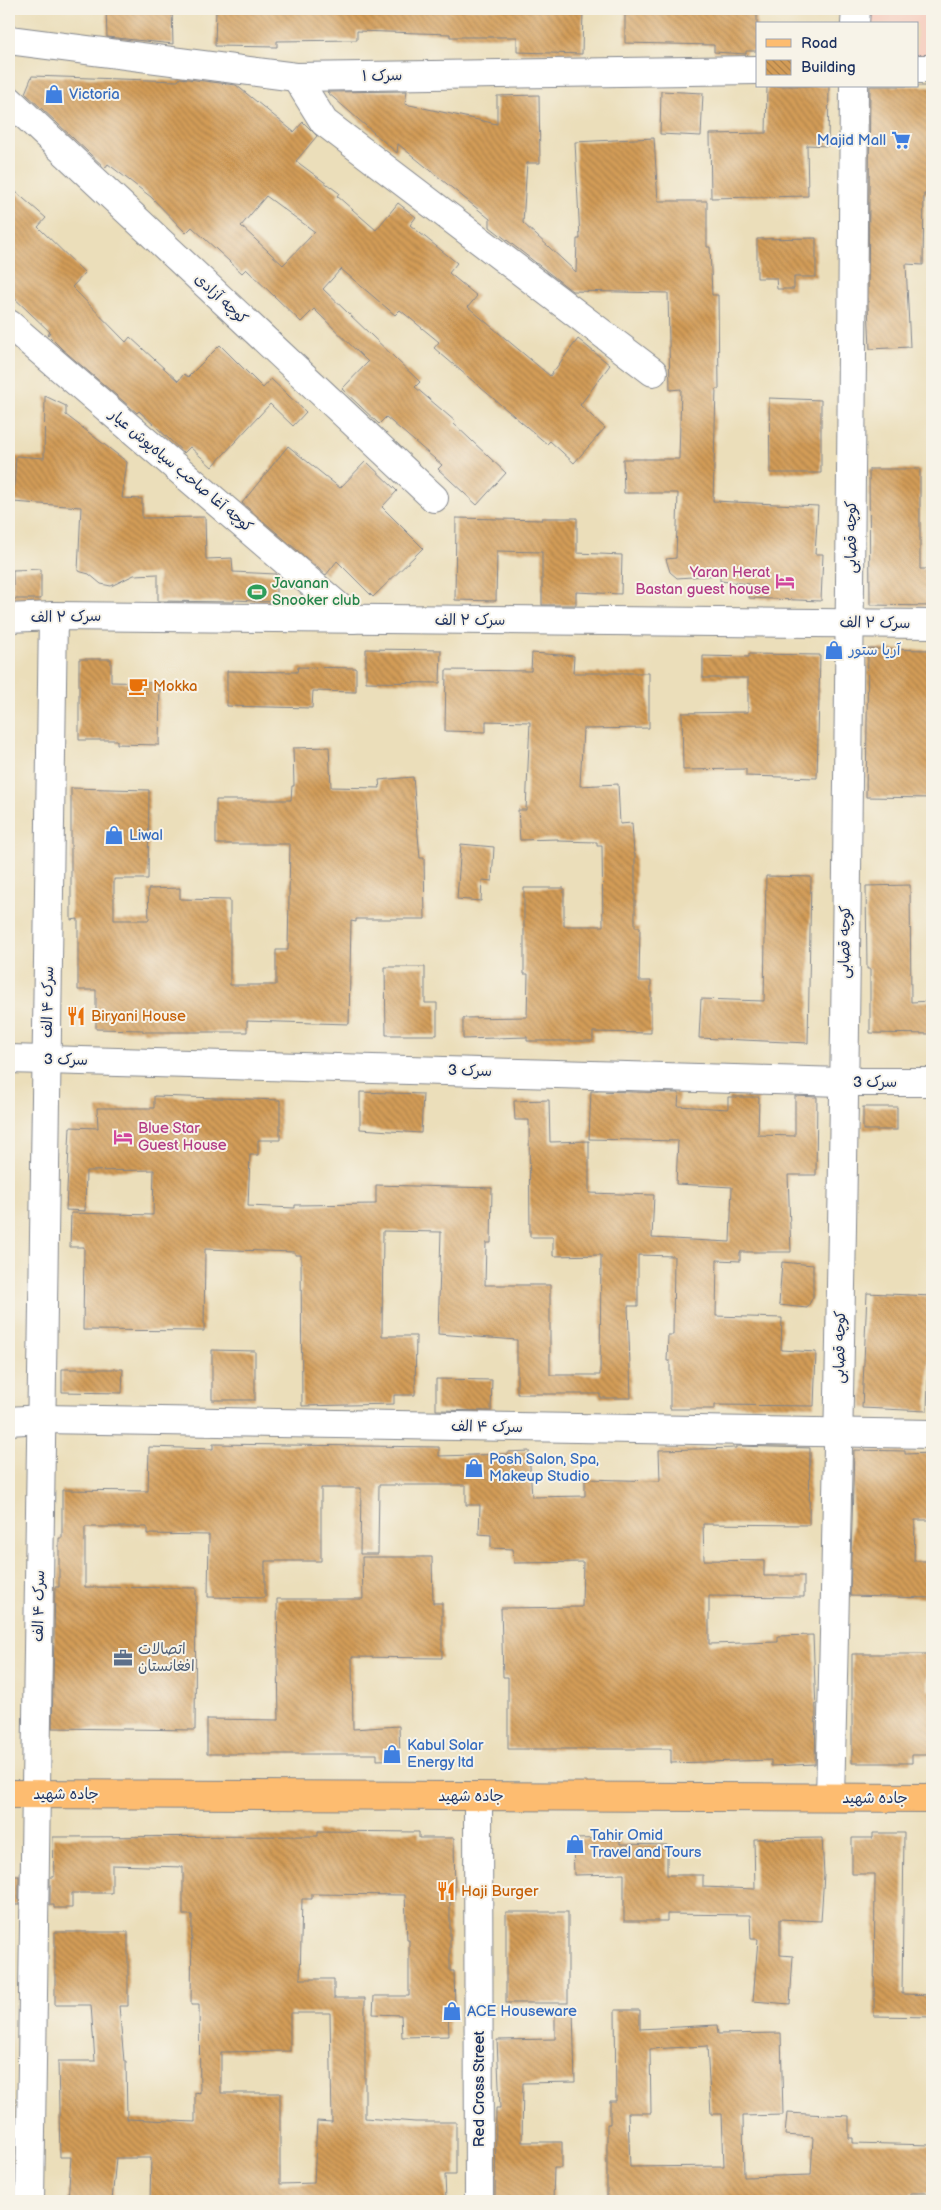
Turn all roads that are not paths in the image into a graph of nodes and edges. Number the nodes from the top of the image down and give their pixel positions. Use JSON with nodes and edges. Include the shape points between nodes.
{"nodes":[{"id":1,"x":856,"y":9,"type":"edge"},
{"id":2,"x":855,"y":22,"type":"edge"},
{"id":3,"x":9,"y":40,"type":"edge"},
{"id":4,"x":918,"y":69,"type":"edge"},
{"id":5,"x":932,"y":69,"type":"edge"},
{"id":6,"x":756,"y":70,"type":"edge"},
{"id":7,"x":296,"y":77,"type":"junction"},
{"id":8,"x":854,"y":88,"type":"edge"},
{"id":9,"x":9,"y":100,"type":"edge"},
{"id":10,"x":9,"y":324,"type":"edge"},
{"id":11,"x":653,"y":372,"type":"dead end"},
{"id":12,"x":434,"y":498,"type":"dead end"},
{"id":13,"x":53,"y":616,"type":"junction"},
{"id":14,"x":9,"y":618,"type":"edge"},
{"id":15,"x":353,"y":618,"type":"junction"},
{"id":16,"x":851,"y":623,"type":"junction"},
{"id":17,"x":932,"y":624,"type":"edge"},
{"id":18,"x":9,"y":1059,"type":"edge"},
{"id":19,"x":47,"y":1060,"type":"junction"},
{"id":20,"x":843,"y":1082,"type":"junction"},
{"id":21,"x":932,"y":1082,"type":"edge"},
{"id":22,"x":42,"y":1419,"type":"junction"},
{"id":23,"x":9,"y":1421,"type":"edge"},
{"id":24,"x":840,"y":1434,"type":"junction"},
{"id":25,"x":932,"y":1434,"type":"edge"},
{"id":26,"x":9,"y":1794,"type":"edge"},
{"id":27,"x":36,"y":1794,"type":"junction"},
{"id":28,"x":478,"y":1796,"type":"junction"},
{"id":29,"x":830,"y":1798,"type":"junction"},
{"id":30,"x":932,"y":1798,"type":"edge"},
{"id":31,"x":30,"y":2201,"type":"edge"},
{"id":32,"x":479,"y":2201,"type":"edge"}],
"edges":[{"from":1,"to":2,"type":"street"},
{"from":3,"to":7,"type":"street","name":"سرک ۱"},
{"from":4,"to":5,"type":"street"},
{"from":6,"to":7,"type":"street","name":"سرک ۱"},
{"from":7,"to":11,"type":"street","via":[[324,122]]},
{"from":8,"to":16,"type":"street","name":"کوچه قصابی"},
{"from":9,"to":12,"type":"street","name":"کوچه آزادی"},
{"from":10,"to":15,"type":"street","name":"کوچه آغا صاحب سیاه‌پوش عیار"},
{"from":13,"to":14,"type":"street","name":"سرک ۲ الف"},
{"from":13,"to":15,"type":"street","name":"سرک ۲ الف"},
{"from":13,"to":19,"type":"street","name":"سرک ۴ الف"},
{"from":15,"to":16,"type":"street","name":"سرک ۲ الف"},
{"from":16,"to":17,"type":"street","name":"سرک ۲ الف"},
{"from":16,"to":20,"type":"street","name":"کوچه قصابی"},
{"from":18,"to":19,"type":"street","name":"سرک 3"},
{"from":19,"to":20,"type":"street","name":"سرک 3"},
{"from":19,"to":22,"type":"street","name":"سرک ۴ الف"},
{"from":20,"to":21,"type":"street","name":"سرک 3"},
{"from":20,"to":24,"type":"street","name":"کوچه قصابی"},
{"from":22,"to":23,"type":"street","name":"سرک ۴ الف"},
{"from":22,"to":24,"type":"street","name":"سرک ۴ الف"},
{"from":22,"to":27,"type":"street","name":"سرک ۴ الف"},
{"from":24,"to":25,"type":"street","name":"سرک ۴ الف"},
{"from":24,"to":29,"type":"street","name":"کوچه قصابی"},
{"from":26,"to":27,"type":"main road","name":"جاده شهید"},
{"from":27,"to":28,"type":"main road","name":"جاده شهید"},
{"from":27,"to":31,"type":"street","name":"سرک ۴ الف"},
{"from":28,"to":29,"type":"main road","name":"جاده شهید"},
{"from":28,"to":32,"type":"street","name":"Red Cross Street"},
{"from":29,"to":30,"type":"main road","name":"جاده شهید"}]}
